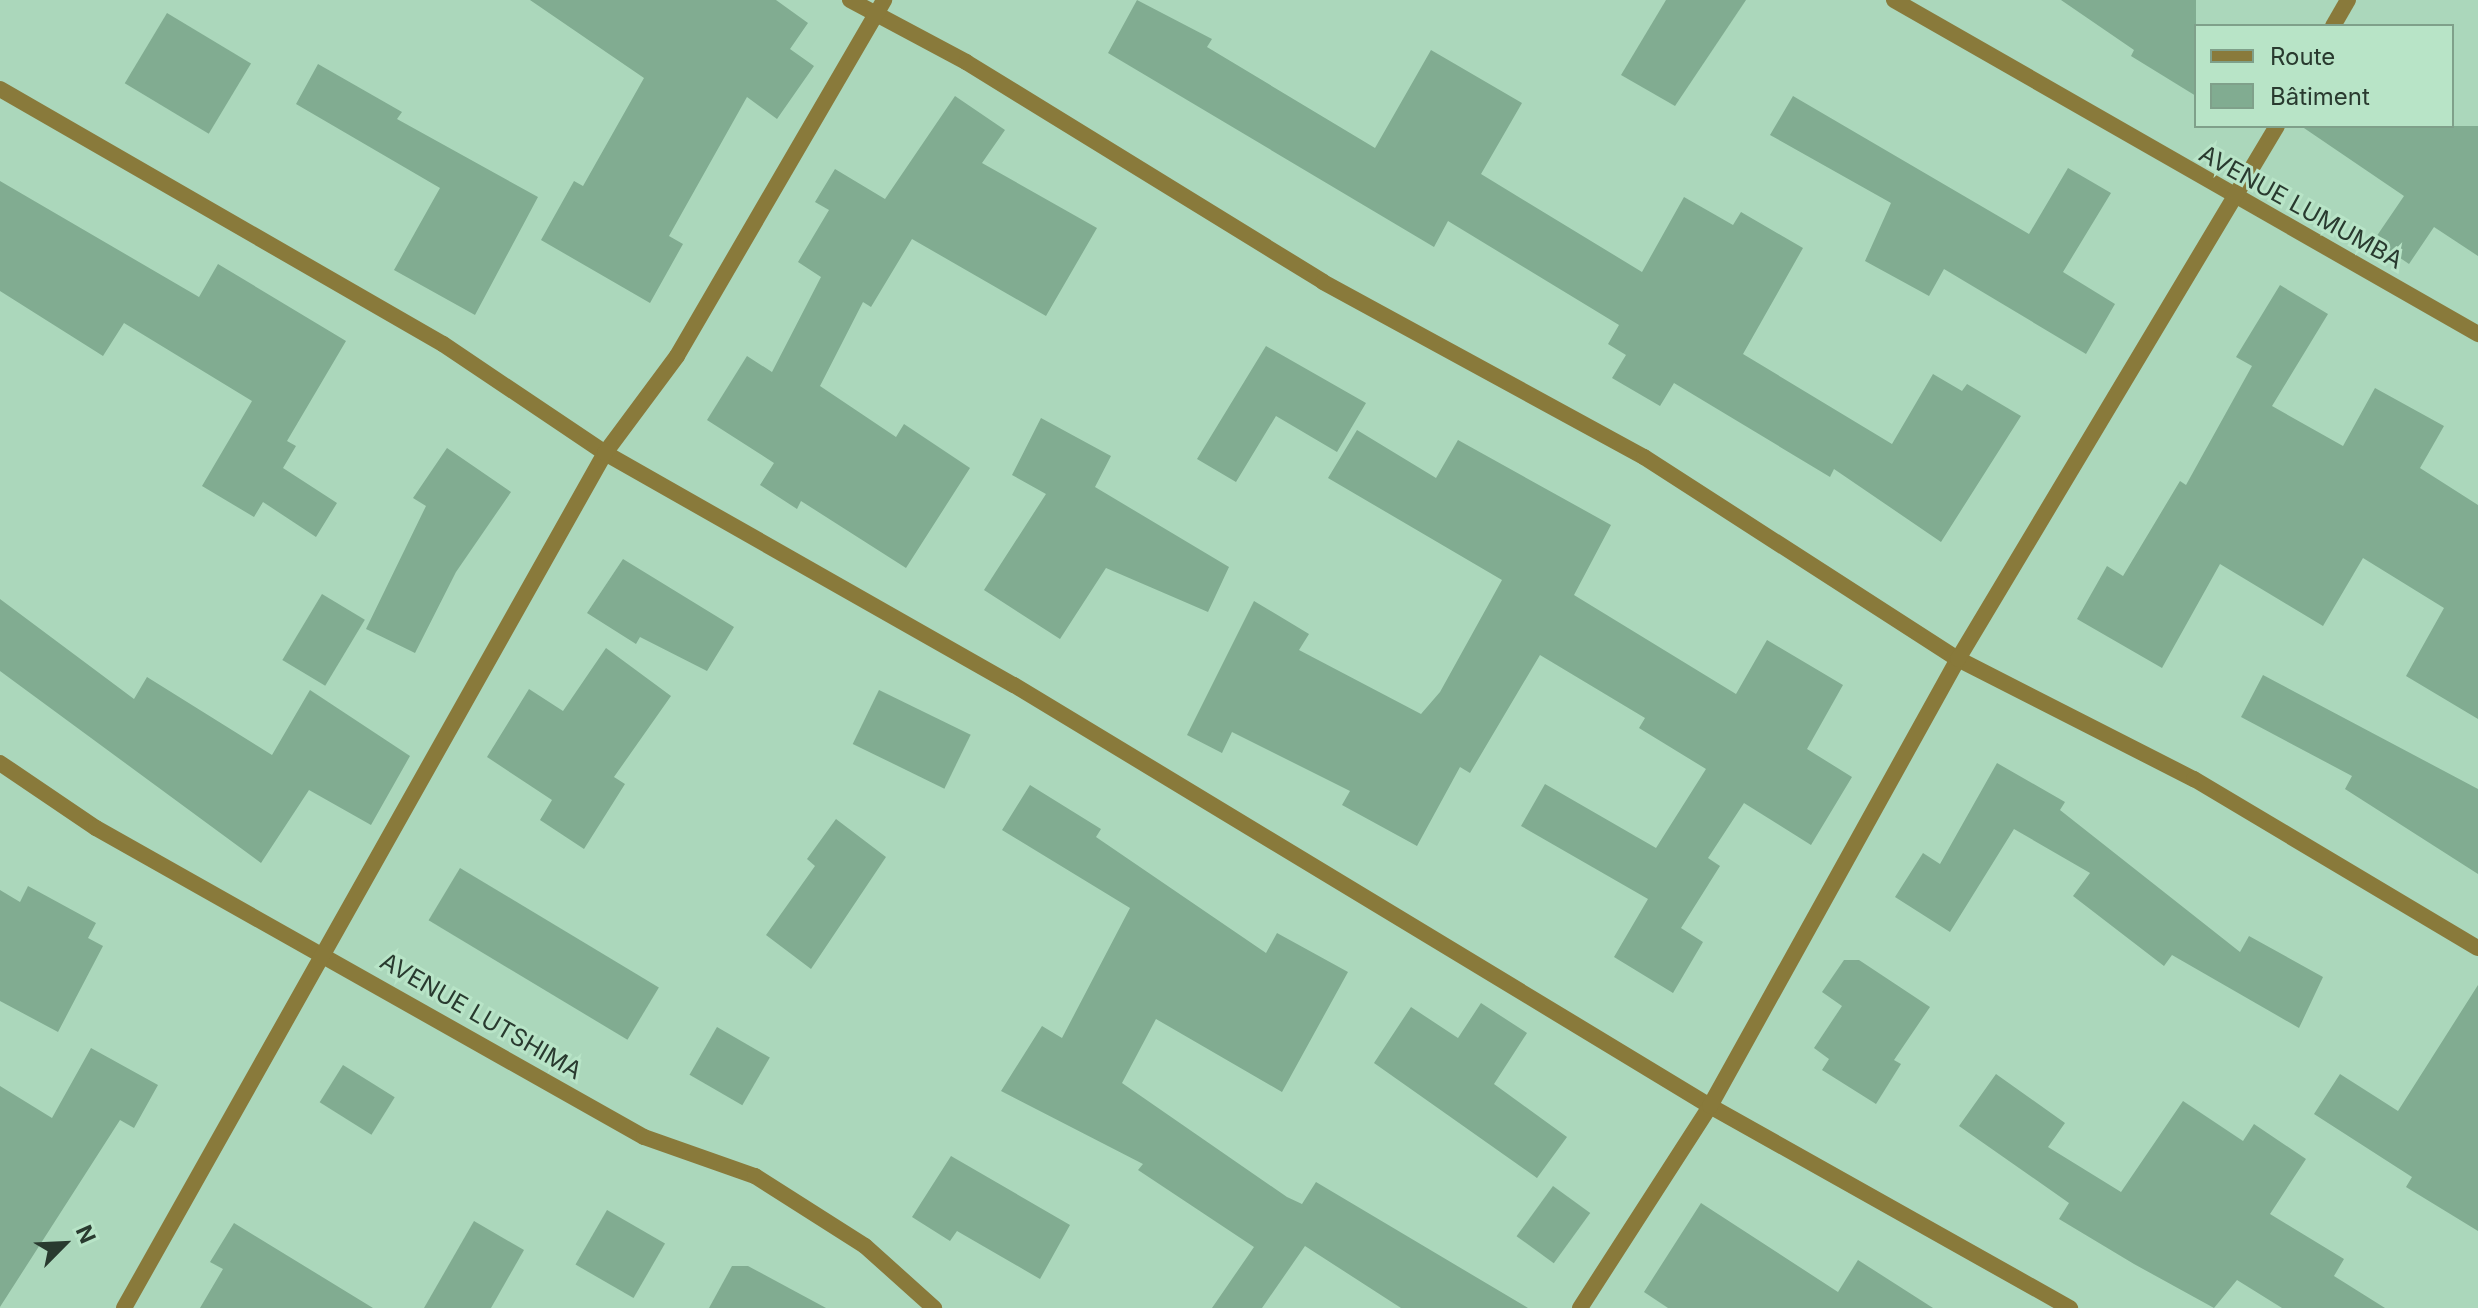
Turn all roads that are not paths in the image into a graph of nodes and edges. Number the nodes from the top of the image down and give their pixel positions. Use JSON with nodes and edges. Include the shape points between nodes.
{"nodes":[{"id":1,"x":850,"y":0,"type":"edge"},
{"id":2,"x":884,"y":0,"type":"edge"},
{"id":3,"x":1894,"y":0,"type":"edge"},
{"id":4,"x":2348,"y":0,"type":"edge"},
{"id":5,"x":874,"y":15,"type":"junction"},
{"id":6,"x":2334,"y":24,"type":"edge"},
{"id":7,"x":0,"y":89,"type":"edge"},
{"id":8,"x":2276,"y":128,"type":"edge"},
{"id":9,"x":2235,"y":200,"type":"junction"},
{"id":10,"x":2478,"y":334,"type":"edge"},
{"id":11,"x":605,"y":453,"type":"junction"},
{"id":12,"x":1958,"y":659,"type":"junction"},
{"id":13,"x":0,"y":763,"type":"edge"},
{"id":14,"x":2478,"y":948,"type":"edge"},
{"id":15,"x":321,"y":952,"type":"junction"},
{"id":16,"x":1710,"y":1106,"type":"junction"},
{"id":17,"x":124,"y":1308,"type":"edge"},
{"id":18,"x":934,"y":1308,"type":"edge"},
{"id":19,"x":1580,"y":1308,"type":"edge"},
{"id":20,"x":2070,"y":1308,"type":"edge"}],
"edges":[{"from":1,"to":5,"type":"street"},
{"from":2,"to":5,"type":"street"},
{"from":3,"to":9,"type":"street","name":"AVENUE LUMUMBA"},
{"from":4,"to":6,"type":"street"},
{"from":5,"to":11,"type":"street","via":[[677,356]]},
{"from":5,"to":12,"type":"street","via":[[966,62],[1323,282],[1644,457]]},
{"from":7,"to":11,"type":"street","via":[[443,344]]},
{"from":8,"to":9,"type":"street"},
{"from":9,"to":10,"type":"street","name":"AVENUE LUMUMBA"},
{"from":9,"to":12,"type":"street"},
{"from":11,"to":15,"type":"street"},
{"from":11,"to":16,"type":"street","via":[[1014,685]]},
{"from":12,"to":14,"type":"street","via":[[2194,779]]},
{"from":12,"to":16,"type":"street"},
{"from":13,"to":15,"type":"street","name":"AVENUE LUTSHIMA","via":[[96,828]]},
{"from":15,"to":17,"type":"street"},
{"from":15,"to":18,"type":"street","name":"AVENUE LUTSHIMA","via":[[644,1137],[755,1176],[865,1246]]},
{"from":16,"to":19,"type":"street"},
{"from":16,"to":20,"type":"street"}]}
